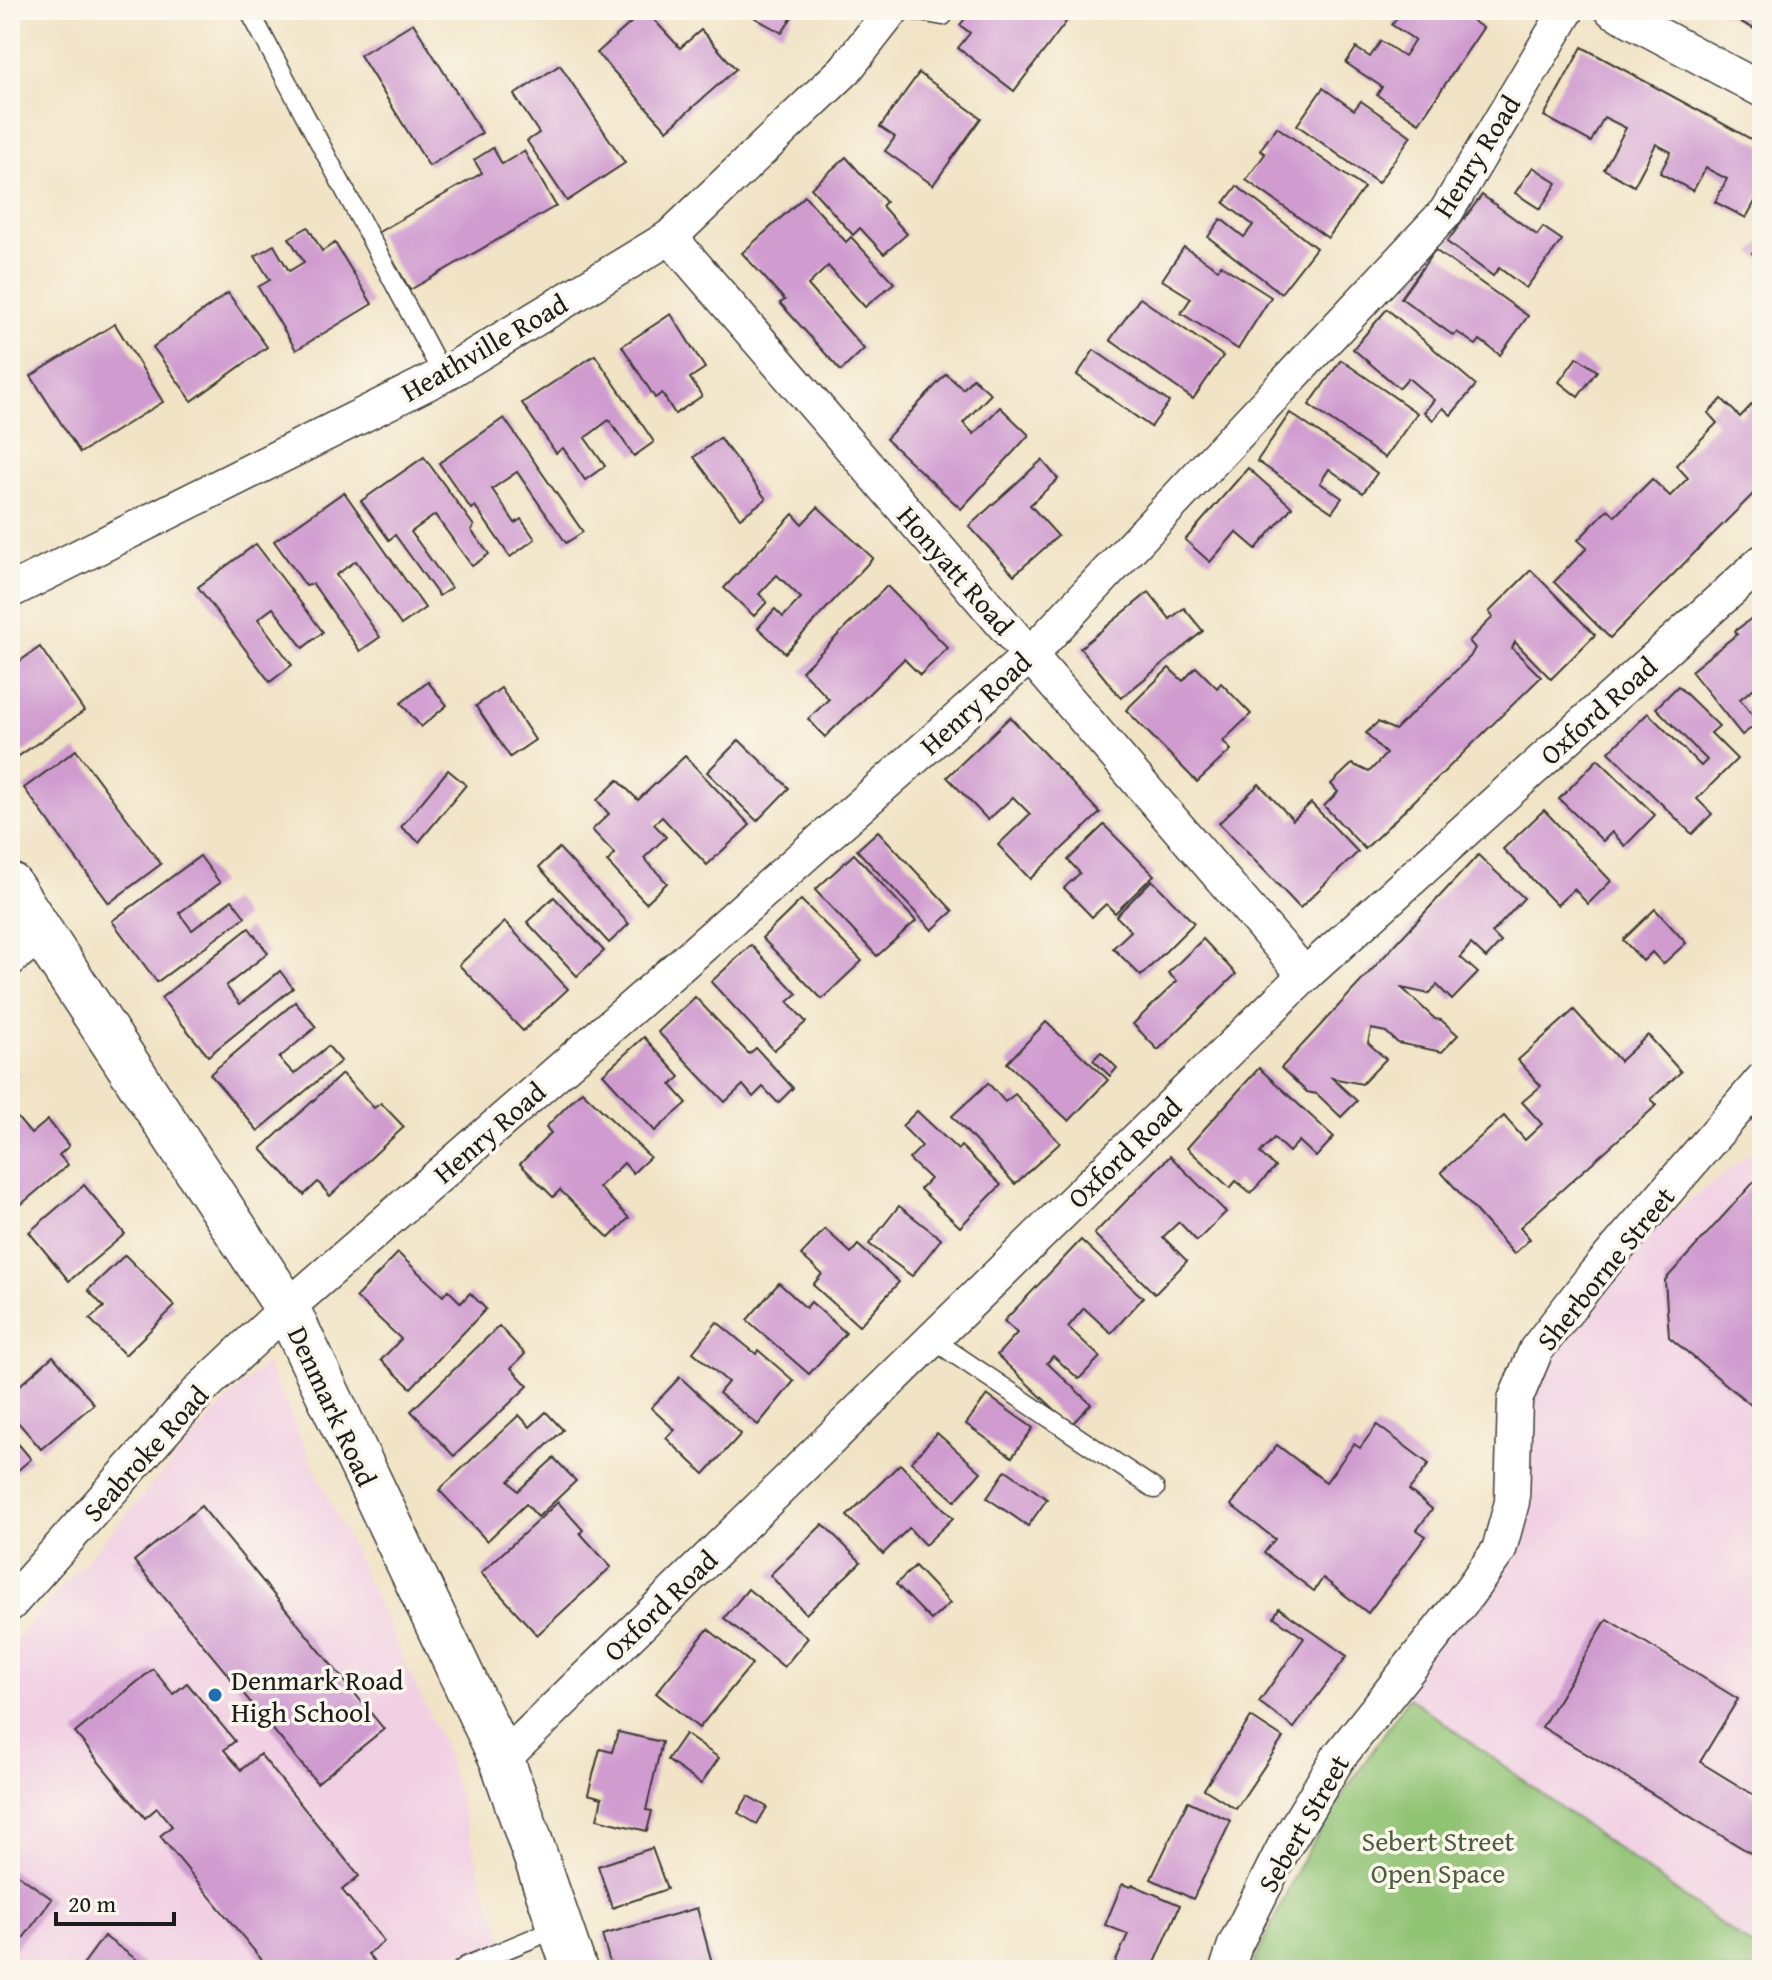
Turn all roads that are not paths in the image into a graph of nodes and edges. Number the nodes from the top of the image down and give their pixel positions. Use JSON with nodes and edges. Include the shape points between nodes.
{"nodes":[{"id":1,"x":249,"y":10,"type":"edge"},
{"id":2,"x":892,"y":10,"type":"edge"},
{"id":3,"x":908,"y":10,"type":"edge"},
{"id":4,"x":947,"y":10,"type":"edge"},
{"id":5,"x":1567,"y":10,"type":"edge"},
{"id":6,"x":1612,"y":10,"type":"edge"},
{"id":7,"x":1762,"y":90,"type":"edge"},
{"id":8,"x":670,"y":237,"type":"junction"},
{"id":9,"x":443,"y":375,"type":"junction"},
{"id":10,"x":1762,"y":562,"type":"edge"},
{"id":11,"x":10,"y":591,"type":"edge"},
{"id":12,"x":1029,"y":656,"type":"junction"},
{"id":13,"x":10,"y":885,"type":"edge"},
{"id":14,"x":26,"y":946,"type":"edge"},
{"id":15,"x":1305,"y":975,"type":"junction"},
{"id":16,"x":1762,"y":1080,"type":"edge"},
{"id":17,"x":287,"y":1308,"type":"junction"},
{"id":18,"x":932,"y":1339,"type":"junction"},
{"id":19,"x":1155,"y":1489,"type":"dead end"},
{"id":20,"x":10,"y":1604,"type":"edge"},
{"id":21,"x":1395,"y":1687,"type":"joint"},
{"id":22,"x":502,"y":1760,"type":"junction"},
{"id":23,"x":560,"y":1927,"type":"junction"},
{"id":24,"x":461,"y":1970,"type":"edge"},
{"id":25,"x":575,"y":1970,"type":"edge"},
{"id":26,"x":1227,"y":1970,"type":"edge"}],
"edges":[{"from":1,"to":9,"type":"lane"},
{"from":2,"to":8,"type":"street","name":"Heathville Road","via":[[845,70]]},
{"from":3,"to":4,"type":"lane","via":[[943,16]]},
{"from":5,"to":12,"type":"street","name":"Henry Road","via":[[1446,212]]},
{"from":6,"to":7,"type":"street"},
{"from":8,"to":9,"type":"street","name":"Heathville Road"},
{"from":8,"to":12,"type":"street","name":"Honyatt Road"},
{"from":9,"to":11,"type":"street","name":"Heathville Road"},
{"from":10,"to":15,"type":"street","name":"Oxford Road"},
{"from":12,"to":15,"type":"street","name":"Honyatt Road"},
{"from":12,"to":17,"type":"street","name":"Henry Road"},
{"from":13,"to":14,"type":"street","name":"Denmark Road"},
{"from":14,"to":17,"type":"street","name":"Denmark Road"},
{"from":15,"to":18,"type":"street","name":"Oxford Road"},
{"from":16,"to":21,"type":"street","name":"Sherborne Street","via":[[1536,1350],[1515,1400],[1512,1502],[1499,1550]]},
{"from":17,"to":20,"type":"street","name":"Seabroke Road","via":[[201,1389]]},
{"from":17,"to":22,"type":"street","name":"Denmark Road"},
{"from":18,"to":19,"type":"lane"},
{"from":18,"to":22,"type":"street","name":"Oxford Road"},
{"from":21,"to":26,"type":"street","name":"Sebert Street","via":[[1338,1758],[1283,1849]]},
{"from":22,"to":23,"type":"street","name":"Denmark Road"},
{"from":23,"to":24,"type":"lane"},
{"from":23,"to":25,"type":"street","name":"Denmark Road"}]}
